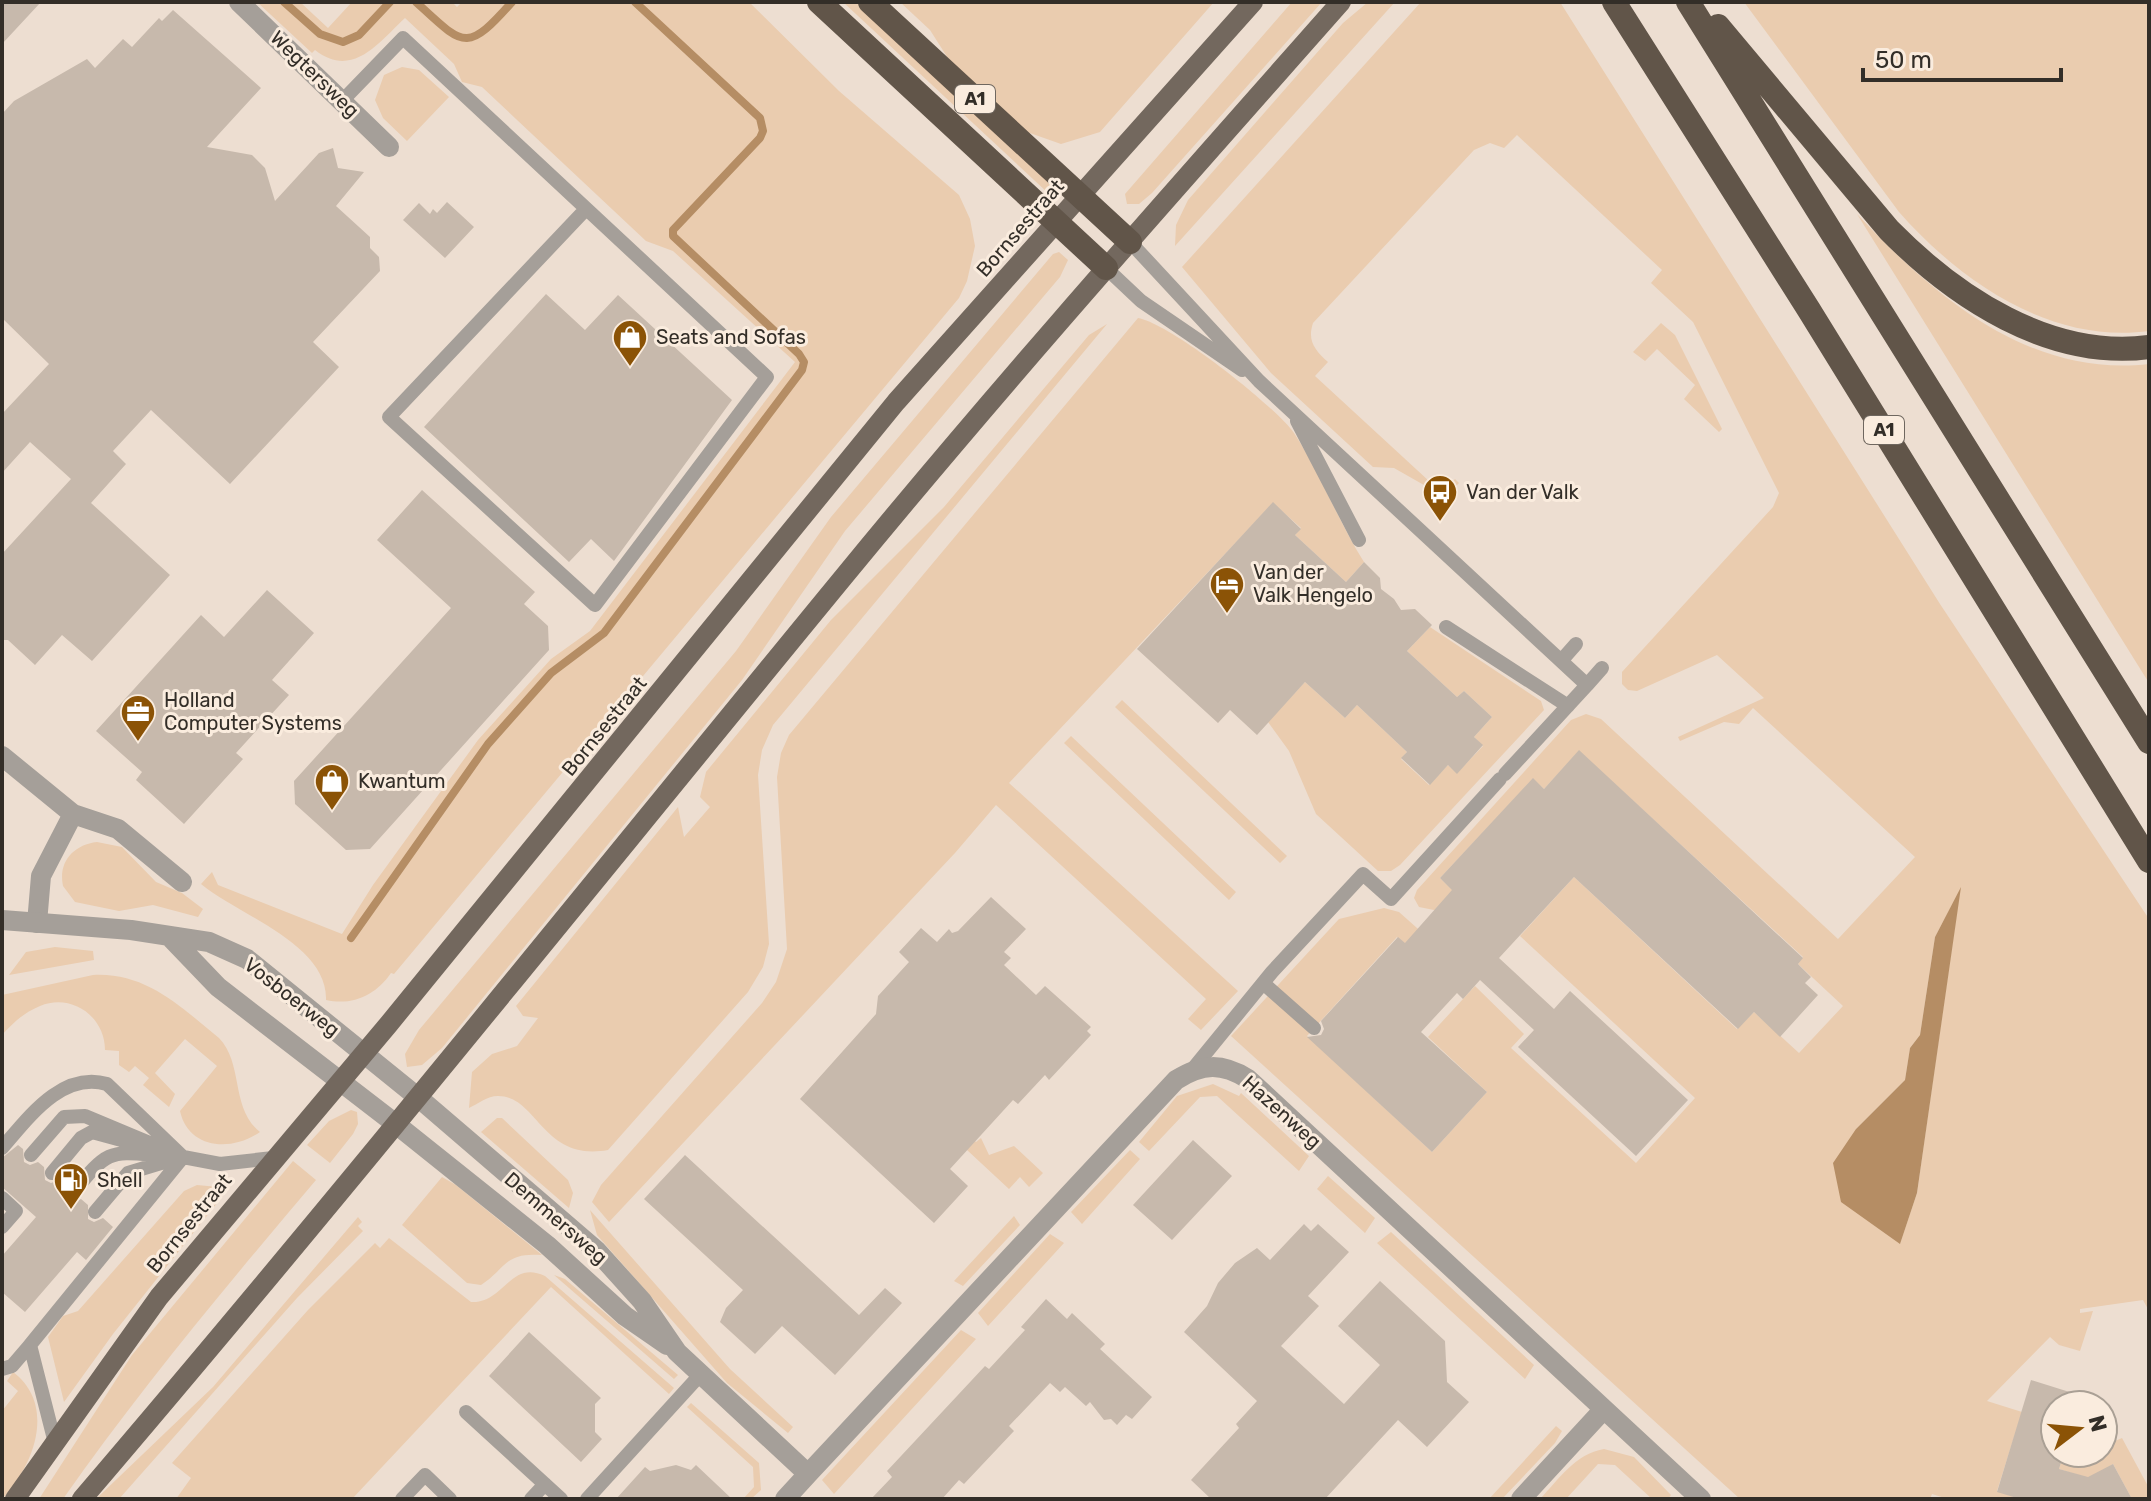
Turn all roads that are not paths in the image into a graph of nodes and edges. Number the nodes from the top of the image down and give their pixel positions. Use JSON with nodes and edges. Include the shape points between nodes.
{"nodes":[{"id":1,"x":239,"y":2,"type":"edge"},
{"id":2,"x":819,"y":2,"type":"edge"},
{"id":3,"x":870,"y":2,"type":"edge"},
{"id":4,"x":1253,"y":2,"type":"edge"},
{"id":5,"x":1341,"y":2,"type":"edge"},
{"id":6,"x":1614,"y":2,"type":"edge"},
{"id":7,"x":1688,"y":2,"type":"edge"},
{"id":8,"x":1698,"y":2,"type":"edge"},
{"id":9,"x":344,"y":99,"type":"junction"},
{"id":10,"x":389,"y":147,"type":"dead end"},
{"id":11,"x":1081,"y":196,"type":"junction"},
{"id":12,"x":586,"y":209,"type":"junction"},
{"id":13,"x":1058,"y":223,"type":"junction"},
{"id":14,"x":1130,"y":242,"type":"junction"},
{"id":15,"x":1106,"y":268,"type":"junction"},
{"id":16,"x":2149,"y":347,"type":"edge"},
{"id":17,"x":1259,"y":381,"type":"junction"},
{"id":18,"x":1293,"y":413,"type":"junction"},
{"id":19,"x":1359,"y":540,"type":"dead end"},
{"id":20,"x":1446,"y":627,"type":"dead end"},
{"id":21,"x":1576,"y":644,"type":"dead end"},
{"id":22,"x":1561,"y":661,"type":"junction"},
{"id":23,"x":1602,"y":668,"type":"dead end"},
{"id":24,"x":1587,"y":685,"type":"junction"},
{"id":25,"x":1568,"y":706,"type":"junction"},
{"id":26,"x":2149,"y":742,"type":"edge"},
{"id":27,"x":2,"y":756,"type":"edge"},
{"id":28,"x":73,"y":814,"type":"junction"},
{"id":29,"x":2149,"y":861,"type":"edge"},
{"id":30,"x":182,"y":882,"type":"dead end"},
{"id":31,"x":2,"y":920,"type":"edge"},
{"id":32,"x":37,"y":923,"type":"junction"},
{"id":33,"x":170,"y":937,"type":"junction"},
{"id":34,"x":1263,"y":983,"type":"junction"},
{"id":35,"x":1314,"y":1028,"type":"dead end"},
{"id":36,"x":364,"y":1054,"type":"junction"},
{"id":37,"x":1192,"y":1070,"type":"junction"},
{"id":38,"x":339,"y":1082,"type":"junction"},
{"id":39,"x":420,"y":1099,"type":"junction"},
{"id":40,"x":397,"y":1125,"type":"junction"},
{"id":41,"x":2,"y":1148,"type":"edge"},
{"id":42,"x":31,"y":1155,"type":"dead end"},
{"id":43,"x":183,"y":1157,"type":"junction"},
{"id":44,"x":273,"y":1158,"type":"junction"},
{"id":45,"x":52,"y":1173,"type":"dead end"},
{"id":46,"x":73,"y":1193,"type":"dead end"},
{"id":47,"x":2,"y":1198,"type":"edge"},
{"id":48,"x":95,"y":1212,"type":"dead end"},
{"id":49,"x":2,"y":1227,"type":"edge"},
{"id":50,"x":30,"y":1345,"type":"junction"},
{"id":51,"x":677,"y":1352,"type":"junction"},
{"id":52,"x":2,"y":1369,"type":"edge"},
{"id":53,"x":700,"y":1375,"type":"junction"},
{"id":54,"x":1604,"y":1409,"type":"junction"},
{"id":55,"x":466,"y":1412,"type":"dead end"},
{"id":56,"x":55,"y":1443,"type":"junction"},
{"id":57,"x":808,"y":1474,"type":"junction"},
{"id":58,"x":545,"y":1484,"type":"junction"},
{"id":59,"x":15,"y":1499,"type":"edge"},
{"id":60,"x":82,"y":1499,"type":"edge"},
{"id":61,"x":402,"y":1499,"type":"edge"},
{"id":62,"x":450,"y":1499,"type":"edge"},
{"id":63,"x":531,"y":1499,"type":"edge"},
{"id":64,"x":561,"y":1499,"type":"edge"},
{"id":65,"x":587,"y":1499,"type":"edge"},
{"id":66,"x":785,"y":1499,"type":"edge"},
{"id":67,"x":1521,"y":1499,"type":"edge"},
{"id":68,"x":1701,"y":1499,"type":"edge"}],
"edges":[{"from":1,"to":9,"type":"street","name":"Wegtersweg"},
{"from":2,"to":13,"type":"highway","number":"A1"},
{"from":3,"to":11,"type":"highway","number":"A1"},
{"from":4,"to":11,"type":"main road","name":"Bornsestraat"},
{"from":5,"to":14,"type":"main road"},
{"from":6,"to":29,"type":"highway","number":"A1"},
{"from":7,"to":26,"type":"highway"},
{"from":8,"to":16,"type":"highway","via":[[1916,258],[1999,316],[2044,335],[2095,346]]},
{"from":9,"to":10,"type":"street","name":"Wegtersweg"},
{"from":9,"to":12,"type":"lane","via":[[403,38]]},
{"from":11,"to":13,"type":"main road","name":"Bornsestraat"},
{"from":11,"to":14,"type":"highway"},
{"from":12,"to":12,"type":"lane","via":[[767,377],[595,605],[389,417]]},
{"from":13,"to":15,"type":"highway"},
{"from":13,"to":36,"type":"main road","name":"Bornsestraat","via":[[896,402]]},
{"from":14,"to":15,"type":"main road"},
{"from":14,"to":17,"type":"lane"},
{"from":15,"to":17,"type":"lane","via":[[1141,301]]},
{"from":15,"to":39,"type":"main road","via":[[846,574]]},
{"from":17,"to":18,"type":"lane"},
{"from":18,"to":19,"type":"lane"},
{"from":18,"to":22,"type":"lane"},
{"from":20,"to":25,"type":"lane"},
{"from":21,"to":22,"type":"lane"},
{"from":22,"to":24,"type":"lane"},
{"from":23,"to":24,"type":"lane"},
{"from":24,"to":25,"type":"lane"},
{"from":25,"to":34,"type":"lane","via":[[1391,899],[1363,874]]},
{"from":27,"to":28,"type":"street"},
{"from":28,"to":30,"type":"street","via":[[118,829]]},
{"from":28,"to":32,"type":"street","via":[[41,876]]},
{"from":31,"to":32,"type":"street","name":"Vosboerweg"},
{"from":32,"to":33,"type":"street","name":"Vosboerweg"},
{"from":33,"to":36,"type":"street","name":"Vosboerweg","via":[[209,942],[247,959]]},
{"from":33,"to":38,"type":"street","name":"Vosboerweg","via":[[218,987]]},
{"from":34,"to":35,"type":"lane"},
{"from":34,"to":37,"type":"lane"},
{"from":36,"to":38,"type":"main road","name":"Bornsestraat"},
{"from":36,"to":39,"type":"street","name":"Vosboerweg"},
{"from":37,"to":54,"type":"street","name":"Hazenweg","via":[[1210,1065],[1231,1068],[1248,1079]]},
{"from":37,"to":57,"type":"street","via":[[1150,1107]]},
{"from":38,"to":40,"type":"street","name":"Vosboerweg"},
{"from":38,"to":44,"type":"main road","name":"Bornsestraat"},
{"from":39,"to":40,"type":"main road"},
{"from":39,"to":51,"type":"street","name":"Demmersweg","via":[[596,1250],[642,1301]]},
{"from":40,"to":51,"type":"street","name":"Demmersweg","via":[[547,1245],[625,1316]]},
{"from":40,"to":60,"type":"main road"},
{"from":41,"to":43,"type":"lane","via":[[59,1090],[92,1080],[107,1084]]},
{"from":42,"to":43,"type":"lane","via":[[64,1117],[85,1116]]},
{"from":43,"to":44,"type":"lane","via":[[220,1164]]},
{"from":43,"to":45,"type":"lane","via":[[92,1132]]},
{"from":43,"to":46,"type":"lane","via":[[112,1152]]},
{"from":43,"to":48,"type":"lane","via":[[128,1173]]},
{"from":43,"to":50,"type":"lane"},
{"from":44,"to":56,"type":"main road","name":"Bornsestraat","via":[[159,1297]]},
{"from":47,"to":49,"type":"lane","via":[[16,1211]]},
{"from":50,"to":52,"type":"lane","via":[[12,1366]]},
{"from":50,"to":56,"type":"lane"},
{"from":51,"to":53,"type":"street","name":"Demmersweg"},
{"from":53,"to":57,"type":"street","name":"Demmersweg"},
{"from":53,"to":65,"type":"lane"},
{"from":54,"to":67,"type":"street"},
{"from":54,"to":68,"type":"street","name":"Hazenweg"},
{"from":55,"to":58,"type":"lane"},
{"from":56,"to":59,"type":"main road","name":"Bornsestraat"},
{"from":57,"to":66,"type":"street"},
{"from":58,"to":63,"type":"lane"},
{"from":58,"to":64,"type":"lane"},
{"from":61,"to":62,"type":"lane","via":[[425,1475]]}]}
